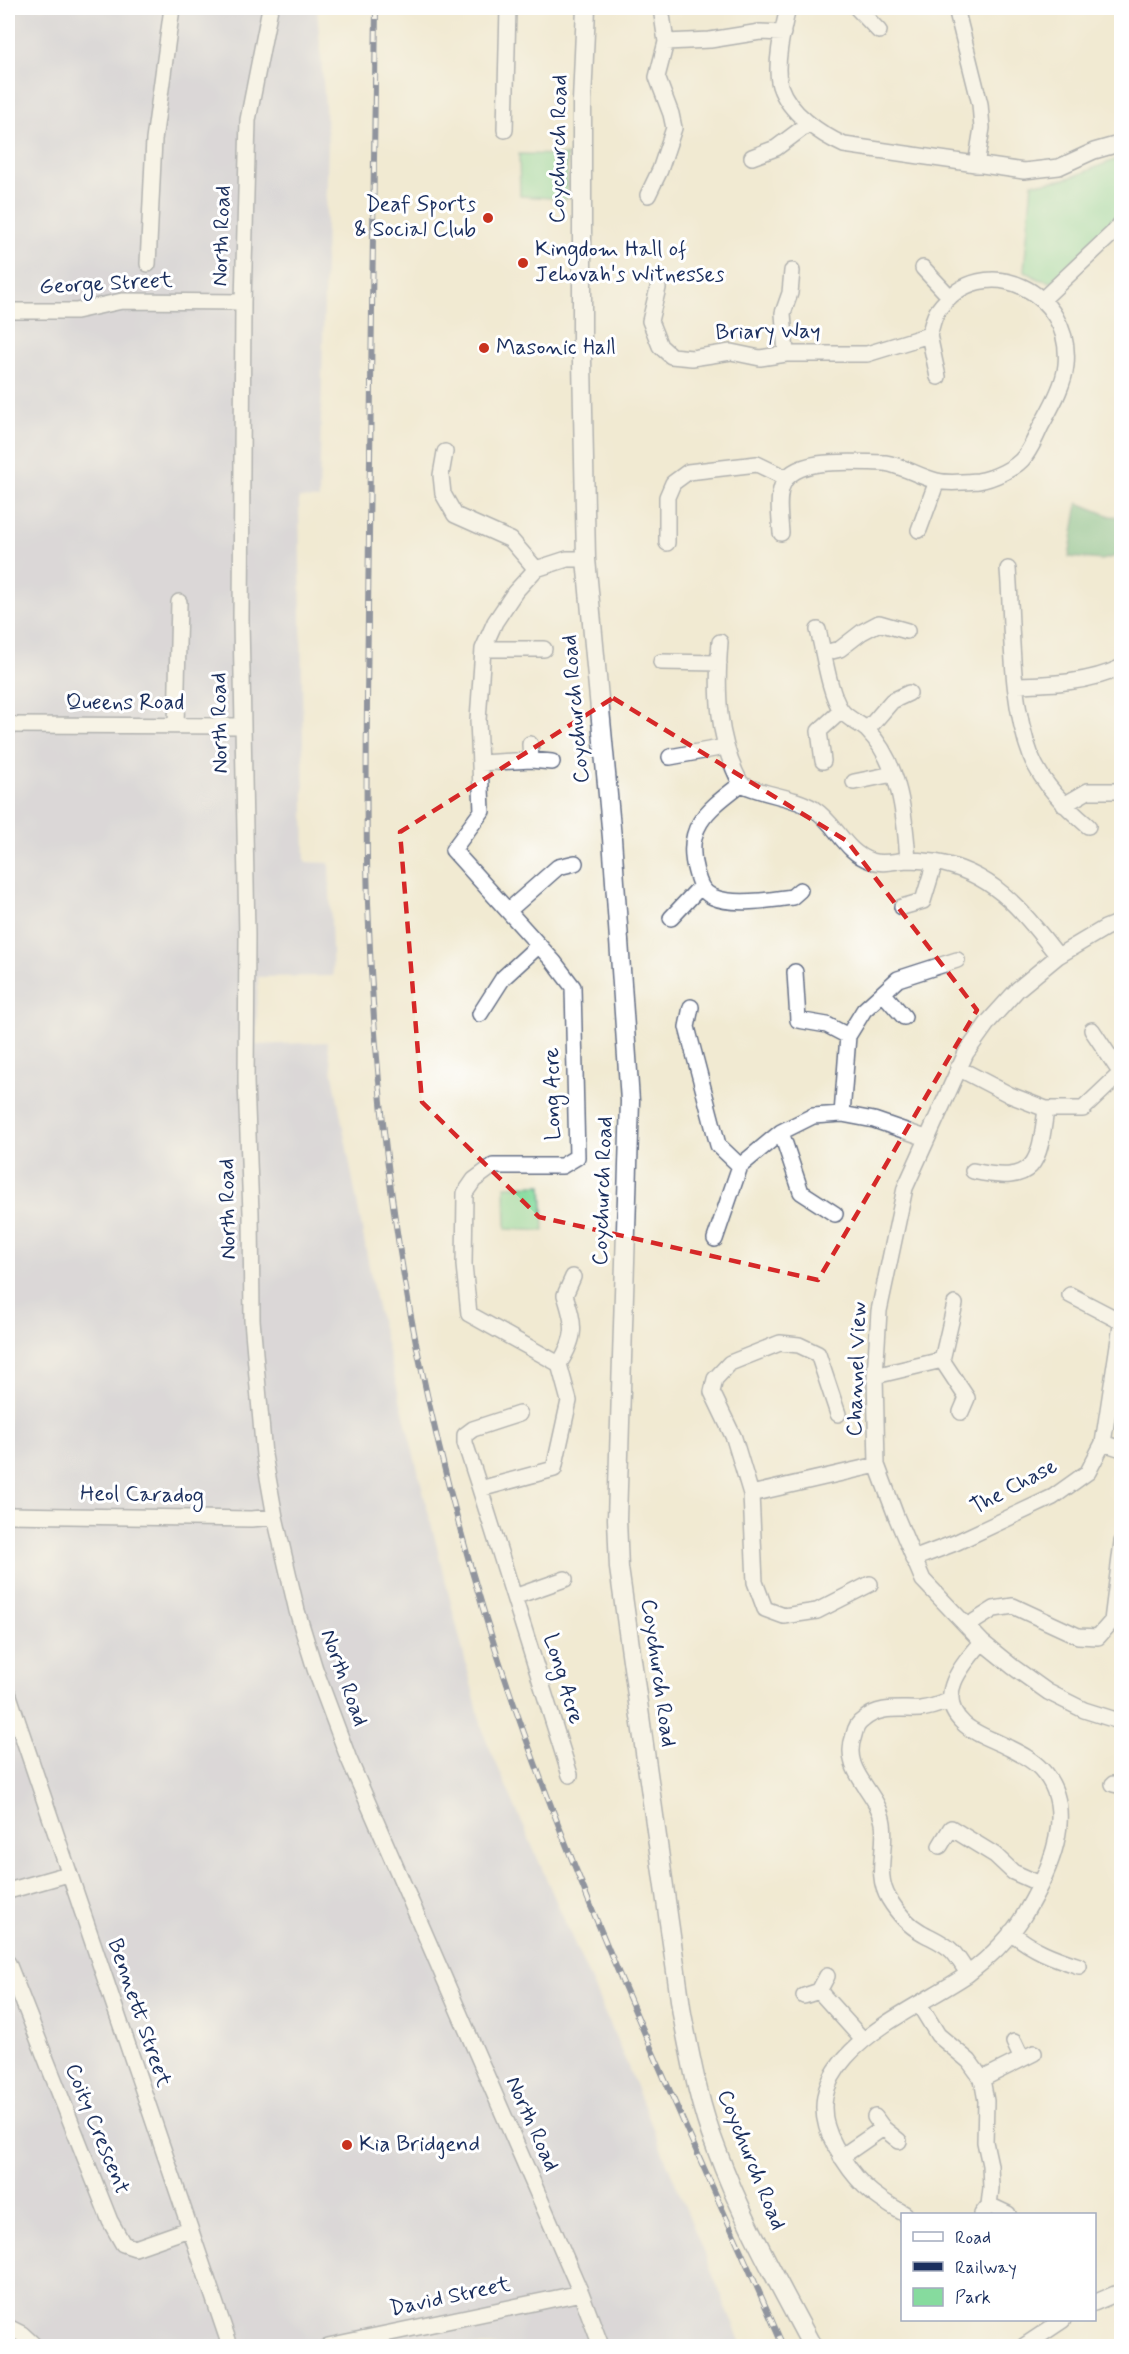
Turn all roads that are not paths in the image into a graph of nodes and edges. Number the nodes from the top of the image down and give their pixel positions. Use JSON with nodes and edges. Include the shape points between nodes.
{"nodes":[{"id":1,"x":172,"y":8,"type":"edge"},
{"id":2,"x":270,"y":8,"type":"edge"},
{"id":3,"x":508,"y":8,"type":"edge"},
{"id":4,"x":586,"y":8,"type":"edge"},
{"id":5,"x":661,"y":8,"type":"edge"},
{"id":6,"x":788,"y":8,"type":"edge"},
{"id":7,"x":857,"y":8,"type":"edge"},
{"id":8,"x":956,"y":8,"type":"edge"},
{"id":9,"x":879,"y":31,"type":"dead end"},
{"id":10,"x":783,"y":33,"type":"junction"},
{"id":11,"x":666,"y":42,"type":"junction"},
{"id":12,"x":808,"y":124,"type":"junction"},
{"id":13,"x":505,"y":130,"type":"dead end"},
{"id":14,"x":1122,"y":143,"type":"edge"},
{"id":15,"x":752,"y":157,"type":"dead end"},
{"id":16,"x":976,"y":165,"type":"junction"},
{"id":17,"x":648,"y":195,"type":"dead end"},
{"id":18,"x":1122,"y":222,"type":"edge"},
{"id":19,"x":148,"y":264,"type":"dead end"},
{"id":20,"x":923,"y":268,"type":"dead end"},
{"id":21,"x":792,"y":271,"type":"dead end"},
{"id":22,"x":658,"y":288,"type":"dead end"},
{"id":23,"x":950,"y":297,"type":"junction"},
{"id":24,"x":1043,"y":299,"type":"junction"},
{"id":25,"x":243,"y":302,"type":"junction"},
{"id":26,"x":8,"y":311,"type":"edge"},
{"id":27,"x":929,"y":335,"type":"junction"},
{"id":28,"x":786,"y":354,"type":"junction"},
{"id":29,"x":938,"y":377,"type":"dead end"},
{"id":30,"x":445,"y":452,"type":"dead end"},
{"id":31,"x":786,"y":478,"type":"junction"},
{"id":32,"x":937,"y":482,"type":"junction"},
{"id":33,"x":920,"y":530,"type":"dead end"},
{"id":34,"x":781,"y":533,"type":"dead end"},
{"id":35,"x":668,"y":543,"type":"dead end"},
{"id":36,"x":586,"y":559,"type":"junction"},
{"id":37,"x":536,"y":569,"type":"junction"},
{"id":38,"x":1008,"y":569,"type":"dead end"},
{"id":39,"x":180,"y":602,"type":"dead end"},
{"id":40,"x":818,"y":630,"type":"dead end"},
{"id":41,"x":906,"y":631,"type":"dead end"},
{"id":42,"x":720,"y":642,"type":"dead end"},
{"id":43,"x":544,"y":649,"type":"dead end"},
{"id":44,"x":483,"y":650,"type":"junction"},
{"id":45,"x":824,"y":653,"type":"junction"},
{"id":46,"x":662,"y":662,"type":"dead end"},
{"id":47,"x":719,"y":663,"type":"junction"},
{"id":48,"x":1122,"y":667,"type":"edge"},
{"id":49,"x":1016,"y":685,"type":"junction"},
{"id":50,"x":909,"y":693,"type":"dead end"},
{"id":51,"x":841,"y":711,"type":"junction"},
{"id":52,"x":8,"y":725,"type":"edge"},
{"id":53,"x":176,"y":726,"type":"junction"},
{"id":54,"x":243,"y":726,"type":"junction"},
{"id":55,"x":867,"y":730,"type":"junction"},
{"id":56,"x":530,"y":744,"type":"dead end"},
{"id":57,"x":725,"y":747,"type":"junction"},
{"id":58,"x":670,"y":757,"type":"dead end"},
{"id":59,"x":531,"y":760,"type":"junction"},
{"id":60,"x":823,"y":761,"type":"dead end"},
{"id":61,"x":552,"y":762,"type":"dead end"},
{"id":62,"x":480,"y":763,"type":"junction"},
{"id":63,"x":893,"y":774,"type":"junction"},
{"id":64,"x":854,"y":782,"type":"dead end"},
{"id":65,"x":741,"y":784,"type":"junction"},
{"id":66,"x":1122,"y":791,"type":"edge"},
{"id":67,"x":1064,"y":805,"type":"junction"},
{"id":68,"x":1088,"y":826,"type":"dead end"},
{"id":69,"x":908,"y":860,"type":"junction"},
{"id":70,"x":934,"y":862,"type":"junction"},
{"id":71,"x":575,"y":863,"type":"dead end"},
{"id":72,"x":700,"y":887,"type":"junction"},
{"id":73,"x":800,"y":890,"type":"dead end"},
{"id":74,"x":902,"y":907,"type":"dead end"},
{"id":75,"x":508,"y":911,"type":"junction"},
{"id":76,"x":671,"y":918,"type":"dead end"},
{"id":77,"x":1122,"y":921,"type":"edge"},
{"id":78,"x":539,"y":945,"type":"junction"},
{"id":79,"x":1059,"y":956,"type":"junction"},
{"id":80,"x":957,"y":960,"type":"dead end"},
{"id":81,"x":795,"y":972,"type":"dead end"},
{"id":82,"x":883,"y":993,"type":"junction"},
{"id":83,"x":691,"y":1007,"type":"dead end"},
{"id":84,"x":480,"y":1014,"type":"dead end"},
{"id":85,"x":904,"y":1017,"type":"dead end"},
{"id":86,"x":1092,"y":1030,"type":"dead end"},
{"id":87,"x":848,"y":1036,"type":"junction"},
{"id":88,"x":958,"y":1068,"type":"junction"},
{"id":89,"x":1121,"y":1072,"type":"edge"},
{"id":90,"x":1046,"y":1109,"type":"junction"},
{"id":91,"x":842,"y":1114,"type":"junction"},
{"id":92,"x":781,"y":1132,"type":"junction"},
{"id":93,"x":926,"y":1138,"type":"junction"},
{"id":94,"x":740,"y":1166,"type":"junction"},
{"id":95,"x":973,"y":1171,"type":"dead end"},
{"id":96,"x":835,"y":1214,"type":"dead end"},
{"id":97,"x":716,"y":1239,"type":"dead end"},
{"id":98,"x":573,"y":1277,"type":"dead end"},
{"id":99,"x":1070,"y":1295,"type":"dead end"},
{"id":100,"x":955,"y":1304,"type":"dead end"},
{"id":101,"x":1121,"y":1320,"type":"edge"},
{"id":102,"x":942,"y":1360,"type":"junction"},
{"id":103,"x":559,"y":1364,"type":"junction"},
{"id":104,"x":875,"y":1376,"type":"junction"},
{"id":105,"x":961,"y":1412,"type":"dead end"},
{"id":106,"x":519,"y":1414,"type":"dead end"},
{"id":107,"x":838,"y":1414,"type":"dead end"},
{"id":108,"x":1103,"y":1443,"type":"junction"},
{"id":109,"x":1122,"y":1449,"type":"edge"},
{"id":110,"x":877,"y":1465,"type":"junction"},
{"id":111,"x":480,"y":1489,"type":"junction"},
{"id":112,"x":751,"y":1494,"type":"junction"},
{"id":113,"x":8,"y":1515,"type":"edge"},
{"id":114,"x":275,"y":1517,"type":"junction"},
{"id":115,"x":1122,"y":1542,"type":"edge"},
{"id":116,"x":913,"y":1559,"type":"junction"},
{"id":117,"x":565,"y":1579,"type":"dead end"},
{"id":118,"x":870,"y":1584,"type":"dead end"},
{"id":119,"x":514,"y":1597,"type":"junction"},
{"id":120,"x":967,"y":1626,"type":"junction"},
{"id":121,"x":982,"y":1642,"type":"junction"},
{"id":122,"x":8,"y":1693,"type":"edge"},
{"id":123,"x":951,"y":1700,"type":"junction"},
{"id":124,"x":1122,"y":1722,"type":"edge"},
{"id":125,"x":570,"y":1775,"type":"dead end"},
{"id":126,"x":940,"y":1846,"type":"dead end"},
{"id":127,"x":68,"y":1874,"type":"junction"},
{"id":128,"x":1040,"y":1884,"type":"junction"},
{"id":129,"x":8,"y":1891,"type":"edge"},
{"id":130,"x":1011,"y":1932,"type":"junction"},
{"id":131,"x":1071,"y":1958,"type":"dead end"},
{"id":132,"x":8,"y":1963,"type":"edge"},
{"id":133,"x":968,"y":1974,"type":"junction"},
{"id":134,"x":827,"y":1976,"type":"dead end"},
{"id":135,"x":819,"y":1991,"type":"junction"},
{"id":136,"x":804,"y":1996,"type":"dead end"},
{"id":137,"x":918,"y":2004,"type":"junction"},
{"id":138,"x":863,"y":2040,"type":"junction"},
{"id":139,"x":1014,"y":2042,"type":"dead end"},
{"id":140,"x":982,"y":2079,"type":"junction"},
{"id":141,"x":899,"y":2141,"type":"dead end"},
{"id":142,"x":841,"y":2157,"type":"junction"},
{"id":143,"x":985,"y":2210,"type":"edge"},
{"id":144,"x":903,"y":2213,"type":"edge"},
{"id":145,"x":1002,"y":2213,"type":"edge"},
{"id":146,"x":189,"y":2229,"type":"junction"},
{"id":147,"x":1122,"y":2292,"type":"edge"},
{"id":148,"x":581,"y":2293,"type":"junction"},
{"id":149,"x":1122,"y":2299,"type":"edge"},
{"id":150,"x":1096,"y":2303,"type":"edge"},
{"id":151,"x":1096,"y":2303,"type":"edge"},
{"id":152,"x":1060,"y":2321,"type":"edge"},
{"id":153,"x":8,"y":2327,"type":"edge"},
{"id":154,"x":36,"y":2346,"type":"edge"},
{"id":155,"x":230,"y":2346,"type":"edge"},
{"id":156,"x":328,"y":2346,"type":"edge"},
{"id":157,"x":601,"y":2346,"type":"edge"},
{"id":158,"x":812,"y":2346,"type":"edge"},
{"id":159,"x":1024,"y":2346,"type":"edge"}],
"edges":[{"from":1,"to":19,"type":"street","via":[[154,140]]},
{"from":2,"to":25,"type":"street","name":"North Road","via":[[248,120]]},
{"from":3,"to":13,"type":"street"},
{"from":4,"to":36,"type":"main road","name":"Coychurch Road","via":[[582,101]]},
{"from":5,"to":11,"type":"street"},
{"from":6,"to":10,"type":"street"},
{"from":7,"to":9,"type":"street"},
{"from":8,"to":16,"type":"street","via":[[980,104]]},
{"from":10,"to":11,"type":"street"},
{"from":10,"to":12,"type":"street","via":[[780,86]]},
{"from":11,"to":17,"type":"street","via":[[657,77],[674,128]]},
{"from":12,"to":15,"type":"street","via":[[776,148]]},
{"from":12,"to":16,"type":"street","via":[[844,145]]},
{"from":14,"to":16,"type":"street","via":[[1043,170]]},
{"from":18,"to":24,"type":"street"},
{"from":20,"to":23,"type":"street"},
{"from":21,"to":28,"type":"street","via":[[783,313]]},
{"from":22,"to":28,"type":"street","name":"Briary Way","via":[[650,321],[660,346],[671,356],[692,358],[731,352],[760,358]]},
{"from":23,"to":24,"type":"street","via":[[980,282],[1000,280],[1022,285]]},
{"from":23,"to":27,"type":"street","via":[[937,312]]},
{"from":24,"to":32,"type":"street","via":[[1061,330],[1066,365],[1049,410],[1024,458],[1002,473],[980,481]]},
{"from":25,"to":26,"type":"street","name":"George Street","via":[[122,301],[76,311]]},
{"from":25,"to":54,"type":"street","name":"North Road"},
{"from":27,"to":28,"type":"street","name":"Briary Way","via":[[867,354]]},
{"from":27,"to":29,"type":"street"},
{"from":30,"to":37,"type":"street","via":[[443,494],[455,515],[511,540]]},
{"from":31,"to":32,"type":"street","via":[[809,465],[863,463],[894,464]]},
{"from":31,"to":34,"type":"street","via":[[779,506]]},
{"from":31,"to":35,"type":"street","via":[[758,464],[688,472],[673,483],[667,497]]},
{"from":32,"to":33,"type":"street"},
{"from":36,"to":37,"type":"street","name":"Long Acre","via":[[567,559]]},
{"from":36,"to":158,"type":"main road","name":"Coychurch Road","via":[[612,838],[630,1101],[617,1497],[620,1568],[696,2086],[715,2147],[738,2201]]},
{"from":37,"to":44,"type":"street","name":"Long Acre","via":[[495,622]]},
{"from":38,"to":49,"type":"street"},
{"from":39,"to":53,"type":"street"},
{"from":40,"to":45,"type":"street"},
{"from":41,"to":45,"type":"street","via":[[879,623],[840,649]]},
{"from":42,"to":47,"type":"street"},
{"from":43,"to":44,"type":"street"},
{"from":44,"to":62,"type":"street","name":"Long Acre","via":[[478,720]]},
{"from":45,"to":51,"type":"street"},
{"from":46,"to":47,"type":"street"},
{"from":47,"to":57,"type":"street","via":[[718,702]]},
{"from":48,"to":49,"type":"street","via":[[1071,682]]},
{"from":49,"to":67,"type":"street","via":[[1031,757]]},
{"from":50,"to":55,"type":"street","via":[[892,701]]},
{"from":51,"to":55,"type":"street"},
{"from":51,"to":60,"type":"street","via":[[819,731]]},
{"from":52,"to":53,"type":"street","name":"Queens Road"},
{"from":53,"to":54,"type":"street","name":"Queens Road"},
{"from":54,"to":114,"type":"street","name":"North Road","via":[[252,1320],[264,1455]]},
{"from":55,"to":63,"type":"street"},
{"from":56,"to":59,"type":"street"},
{"from":57,"to":58,"type":"street"},
{"from":57,"to":65,"type":"street"},
{"from":59,"to":61,"type":"street"},
{"from":59,"to":62,"type":"street"},
{"from":62,"to":75,"type":"street","name":"Long Acre","via":[[483,812],[453,850]]},
{"from":63,"to":64,"type":"street"},
{"from":63,"to":69,"type":"street","via":[[906,822]]},
{"from":65,"to":69,"type":"street","via":[[812,808],[847,845],[869,861],[882,864]]},
{"from":65,"to":72,"type":"street","via":[[704,816],[695,830],[692,857]]},
{"from":66,"to":67,"type":"street","via":[[1088,791]]},
{"from":67,"to":68,"type":"street"},
{"from":69,"to":70,"type":"street"},
{"from":70,"to":74,"type":"street","via":[[923,901]]},
{"from":70,"to":79,"type":"street","via":[[975,874],[996,887]]},
{"from":71,"to":75,"type":"street","via":[[558,867]]},
{"from":72,"to":73,"type":"street","via":[[712,897],[728,901],[792,897]]},
{"from":72,"to":76,"type":"street"},
{"from":75,"to":78,"type":"street","name":"Long Acre"},
{"from":77,"to":79,"type":"street","name":"Channel View"},
{"from":78,"to":84,"type":"street","via":[[503,978]]},
{"from":78,"to":103,"type":"street","name":"Long Acre","via":[[573,987],[577,1157],[562,1166],[493,1166],[474,1180],[465,1193],[464,1265],[469,1314]]},
{"from":79,"to":88,"type":"street","name":"Channel View","via":[[1018,989],[989,1021]]},
{"from":80,"to":82,"type":"street","via":[[898,979]]},
{"from":81,"to":87,"type":"street","via":[[798,1020],[827,1025]]},
{"from":82,"to":85,"type":"street"},
{"from":82,"to":87,"type":"street","via":[[864,1010]]},
{"from":83,"to":94,"type":"street","via":[[687,1027],[718,1144]]},
{"from":86,"to":89,"type":"street"},
{"from":87,"to":91,"type":"street"},
{"from":88,"to":90,"type":"street"},
{"from":88,"to":93,"type":"street","name":"Channel View"},
{"from":89,"to":90,"type":"street","via":[[1083,1108]]},
{"from":90,"to":95,"type":"street","via":[[1040,1152],[1027,1170],[1007,1176]]},
{"from":91,"to":92,"type":"street","via":[[813,1116]]},
{"from":91,"to":93,"type":"street","via":[[874,1120]]},
{"from":92,"to":94,"type":"street"},
{"from":92,"to":96,"type":"street","via":[[801,1192]]},
{"from":93,"to":104,"type":"street","name":"Channel View","via":[[902,1199],[879,1311]]},
{"from":94,"to":97,"type":"street"},
{"from":98,"to":103,"type":"street","via":[[565,1295],[572,1317],[571,1344]]},
{"from":99,"to":101,"type":"street"},
{"from":100,"to":102,"type":"street"},
{"from":101,"to":108,"type":"street","name":"The Chase"},
{"from":102,"to":104,"type":"street"},
{"from":102,"to":105,"type":"street","via":[[967,1398]]},
{"from":103,"to":111,"type":"street","via":[[568,1401],[554,1469]]},
{"from":104,"to":110,"type":"street","name":"Channel View"},
{"from":106,"to":111,"type":"street","name":"Long Acre","via":[[465,1435]]},
{"from":107,"to":112,"type":"street","via":[[818,1354],[800,1345],[780,1343],[730,1363],[715,1379],[712,1392],[734,1438]]},
{"from":108,"to":109,"type":"street"},
{"from":108,"to":116,"type":"street","name":"The Chase","via":[[1088,1472],[1053,1497]]},
{"from":110,"to":112,"type":"street"},
{"from":110,"to":116,"type":"street","name":"Channel View"},
{"from":111,"to":119,"type":"street","name":"Long Acre"},
{"from":112,"to":118,"type":"street","via":[[755,1582],[765,1609],[784,1616],[817,1611]]},
{"from":113,"to":114,"type":"street","name":"Heol Caradog"},
{"from":114,"to":148,"type":"street","name":"North Road","via":[[304,1634],[348,1757]]},
{"from":115,"to":120,"type":"street","via":[[1112,1621],[1098,1637],[1078,1636],[1013,1606],[994,1610]]},
{"from":116,"to":120,"type":"street","name":"Channel View","via":[[923,1580]]},
{"from":117,"to":119,"type":"street"},
{"from":119,"to":125,"type":"street","name":"Long Acre"},
{"from":120,"to":121,"type":"street","name":"Channel View"},
{"from":121,"to":123,"type":"street","via":[[952,1684]]},
{"from":121,"to":124,"type":"street","name":"Channel View","via":[[1048,1692],[1084,1710]]},
{"from":122,"to":127,"type":"street","name":"Bennett Street"},
{"from":123,"to":128,"type":"street","via":[[954,1712],[964,1724],[1029,1758],[1051,1782],[1058,1798],[1059,1822],[1053,1858]]},
{"from":123,"to":133,"type":"street","via":[[921,1709],[877,1712],[863,1719],[850,1744],[855,1772],[879,1806],[884,1823],[880,1865],[889,1898],[908,1923],[952,1951]]},
{"from":126,"to":128,"type":"street","via":[[951,1828],[995,1855],[1013,1872]]},
{"from":127,"to":129,"type":"street"},
{"from":127,"to":146,"type":"street","name":"Bennett Street"},
{"from":128,"to":130,"type":"street"},
{"from":130,"to":131,"type":"street","via":[[1026,1945]]},
{"from":130,"to":133,"type":"street"},
{"from":132,"to":146,"type":"street","name":"Coity Crescent","via":[[110,2221],[123,2244],[135,2248]]},
{"from":133,"to":137,"type":"street"},
{"from":134,"to":135,"type":"street"},
{"from":135,"to":136,"type":"street"},
{"from":135,"to":138,"type":"street"},
{"from":137,"to":138,"type":"street"},
{"from":137,"to":140,"type":"street","via":[[938,2035],[969,2061]]},
{"from":138,"to":142,"type":"street","via":[[832,2075],[825,2092],[827,2131]]},
{"from":139,"to":140,"type":"street","via":[[1028,2056]]},
{"from":140,"to":143,"type":"street","via":[[991,2188]]},
{"from":141,"to":142,"type":"street","via":[[879,2123]]},
{"from":142,"to":144,"type":"street","via":[[877,2199]]},
{"from":143,"to":145,"type":"street"},
{"from":146,"to":155,"type":"street","name":"Bennett Street"},
{"from":147,"to":150,"type":"street"},
{"from":148,"to":156,"type":"street","name":"David Street"},
{"from":148,"to":157,"type":"street","name":"North Road"},
{"from":149,"to":151,"type":"street"},
{"from":152,"to":159,"type":"street"},
{"from":153,"to":154,"type":"street"}]}
